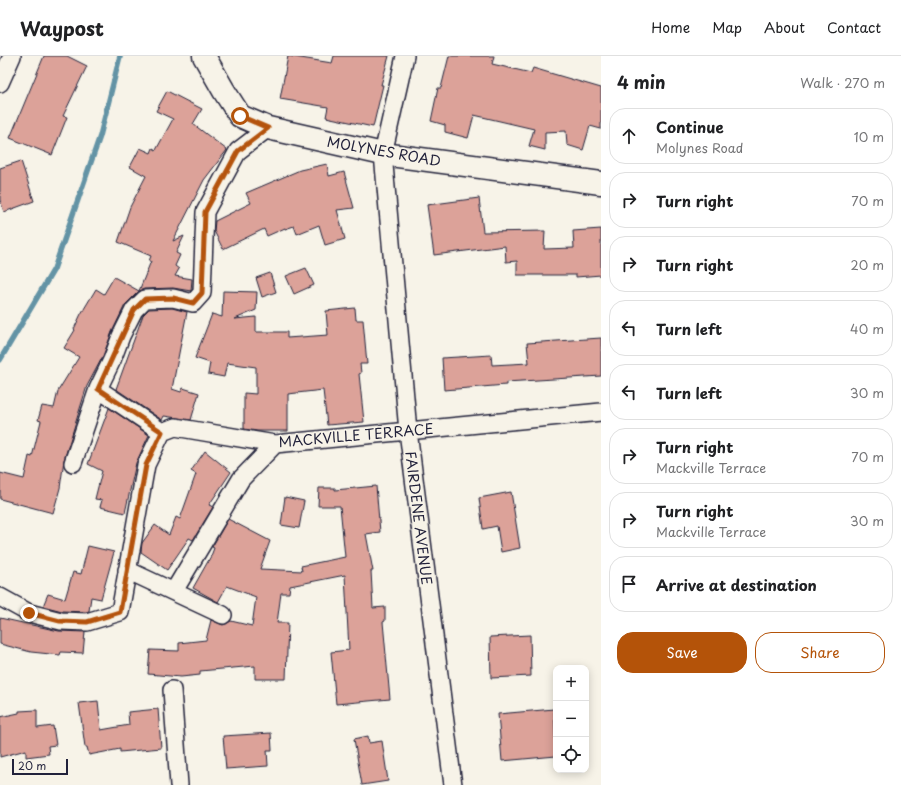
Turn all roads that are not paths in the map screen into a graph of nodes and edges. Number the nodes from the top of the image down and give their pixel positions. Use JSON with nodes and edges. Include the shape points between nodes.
{"nodes":[{"id":1,"x":12,"y":56,"type":"edge"},
{"id":2,"x":204,"y":56,"type":"edge"},
{"id":3,"x":405,"y":56,"type":"edge"},
{"id":4,"x":0,"y":83,"type":"edge"},
{"id":5,"x":268,"y":128,"type":"junction"},
{"id":6,"x":383,"y":154,"type":"junction"},
{"id":7,"x":601,"y":183,"type":"edge"},
{"id":8,"x":98,"y":389,"type":"junction"},
{"id":9,"x":601,"y":412,"type":"edge"},
{"id":10,"x":408,"y":430,"type":"junction"},
{"id":11,"x":162,"y":432,"type":"junction"},
{"id":12,"x":275,"y":444,"type":"junction"},
{"id":13,"x":73,"y":463,"type":"dead end"},
{"id":14,"x":127,"y":570,"type":"junction"},
{"id":15,"x":174,"y":591,"type":"junction"},
{"id":16,"x":0,"y":597,"type":"edge"},
{"id":17,"x":223,"y":615,"type":"dead end"},
{"id":18,"x":172,"y":690,"type":"dead end"},
{"id":19,"x":180,"y":785,"type":"edge"},
{"id":20,"x":453,"y":785,"type":"edge"}],
"edges":[{"from":1,"to":4,"type":"street"},
{"from":2,"to":5,"type":"main road","name":"MOLYNES ROAD","via":[[240,116]]},
{"from":3,"to":6,"type":"street","name":"FAIRDENE AVENUE"},
{"from":5,"to":6,"type":"main road","name":"MOLYNES ROAD"},
{"from":5,"to":8,"type":"street","via":[[238,151],[205,212],[202,293],[193,303],[173,298],[145,299],[134,310]]},
{"from":6,"to":7,"type":"main road","name":"MOLYNES ROAD"},
{"from":6,"to":10,"type":"street","name":"FAIRDENE AVENUE"},
{"from":8,"to":11,"type":"street"},
{"from":8,"to":13,"type":"street"},
{"from":9,"to":10,"type":"street","name":"MACKVILLE TERRACE"},
{"from":10,"to":12,"type":"street","name":"MACKVILLE TERRACE"},
{"from":10,"to":20,"type":"street","name":"FAIRDENE AVENUE"},
{"from":11,"to":12,"type":"street","name":"MACKVILLE TERRACE","via":[[176,427]]},
{"from":11,"to":14,"type":"street","via":[[146,465]]},
{"from":12,"to":15,"type":"street","via":[[241,479]]},
{"from":14,"to":15,"type":"street"},
{"from":14,"to":16,"type":"street","via":[[120,612],[87,622],[60,621],[29,613]]},
{"from":15,"to":17,"type":"street"},
{"from":18,"to":19,"type":"street"}]}
